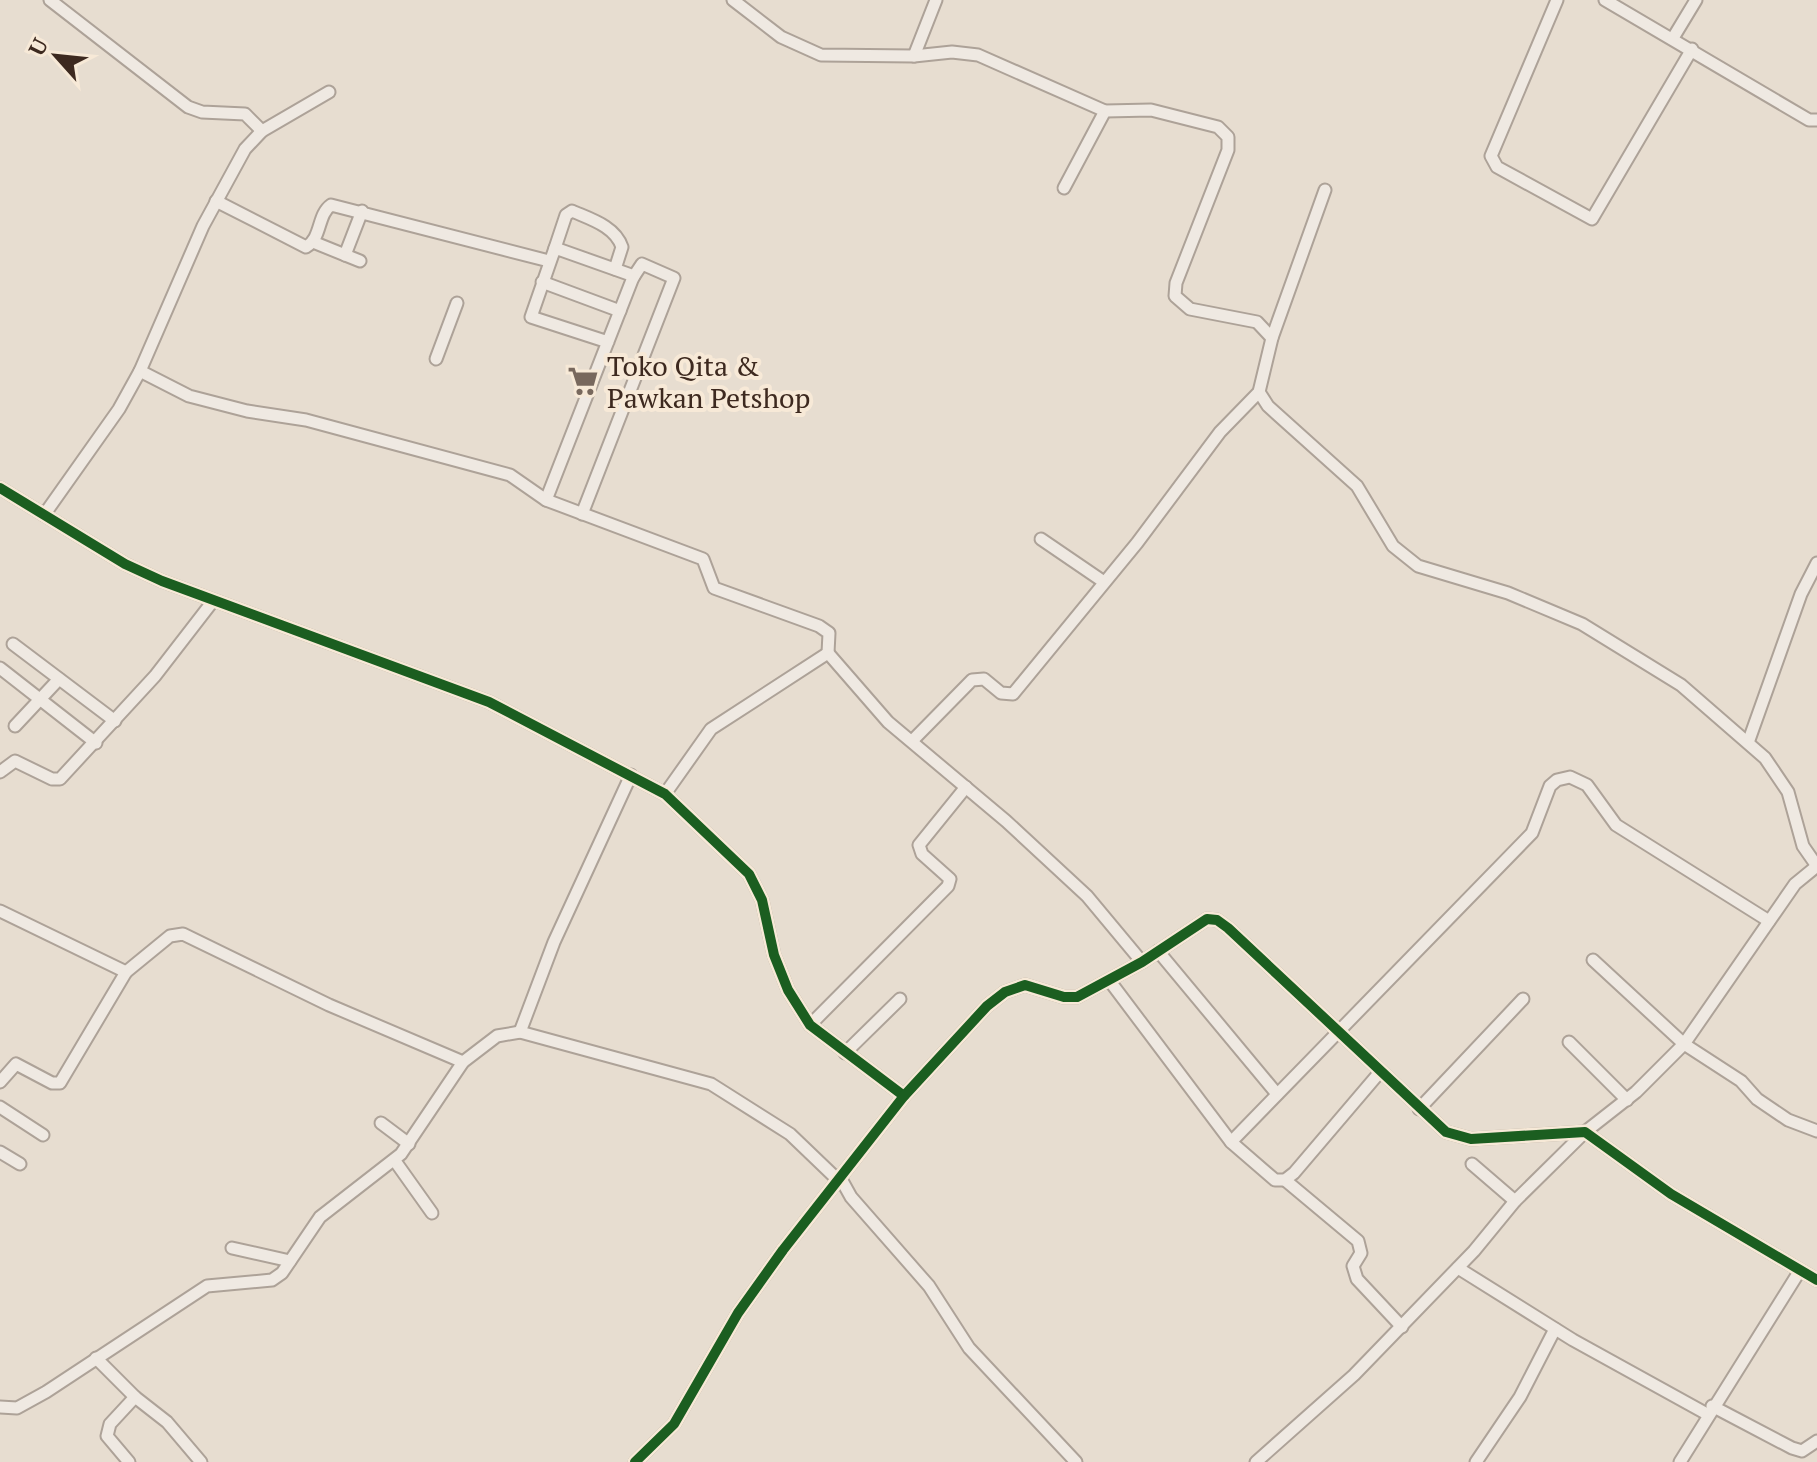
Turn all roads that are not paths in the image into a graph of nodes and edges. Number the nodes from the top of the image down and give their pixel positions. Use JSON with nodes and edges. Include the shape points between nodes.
{"nodes":[{"id":1,"x":50,"y":0,"type":"edge"},
{"id":2,"x":733,"y":0,"type":"edge"},
{"id":3,"x":936,"y":0,"type":"edge"},
{"id":4,"x":1557,"y":0,"type":"edge"},
{"id":5,"x":1605,"y":0,"type":"edge"},
{"id":6,"x":1696,"y":0,"type":"edge"},
{"id":7,"x":1673,"y":38,"type":"junction"},
{"id":8,"x":1692,"y":49,"type":"junction"},
{"id":9,"x":914,"y":56,"type":"junction"},
{"id":10,"x":329,"y":92,"type":"dead end"},
{"id":11,"x":1105,"y":111,"type":"junction"},
{"id":12,"x":1817,"y":120,"type":"edge"},
{"id":13,"x":262,"y":131,"type":"junction"},
{"id":14,"x":1064,"y":188,"type":"dead end"},
{"id":15,"x":1325,"y":190,"type":"dead end"},
{"id":16,"x":216,"y":201,"type":"junction"},
{"id":17,"x":362,"y":211,"type":"junction"},
{"id":18,"x":313,"y":242,"type":"junction"},
{"id":19,"x":555,"y":248,"type":"junction"},
{"id":20,"x":345,"y":255,"type":"junction"},
{"id":21,"x":360,"y":261,"type":"dead end"},
{"id":22,"x":549,"y":261,"type":"junction"},
{"id":23,"x":615,"y":269,"type":"junction"},
{"id":24,"x":634,"y":276,"type":"junction"},
{"id":25,"x":542,"y":282,"type":"junction"},
{"id":26,"x":457,"y":303,"type":"dead end"},
{"id":27,"x":620,"y":311,"type":"junction"},
{"id":28,"x":1272,"y":338,"type":"junction"},
{"id":29,"x":608,"y":342,"type":"junction"},
{"id":30,"x":436,"y":359,"type":"dead end"},
{"id":31,"x":140,"y":371,"type":"junction"},
{"id":32,"x":1259,"y":392,"type":"junction"},
{"id":33,"x":0,"y":488,"type":"edge"},
{"id":34,"x":546,"y":500,"type":"junction"},
{"id":35,"x":582,"y":514,"type":"junction"},
{"id":36,"x":44,"y":515,"type":"junction"},
{"id":37,"x":1041,"y":539,"type":"dead end"},
{"id":38,"x":1817,"y":563,"type":"edge"},
{"id":39,"x":1104,"y":582,"type":"junction"},
{"id":40,"x":213,"y":601,"type":"junction"},
{"id":41,"x":13,"y":644,"type":"dead end"},
{"id":42,"x":828,"y":653,"type":"junction"},
{"id":43,"x":0,"y":668,"type":"edge"},
{"id":44,"x":59,"y":679,"type":"junction"},
{"id":45,"x":39,"y":699,"type":"junction"},
{"id":46,"x":115,"y":721,"type":"junction"},
{"id":47,"x":15,"y":726,"type":"dead end"},
{"id":48,"x":1749,"y":740,"type":"junction"},
{"id":49,"x":912,"y":741,"type":"junction"},
{"id":50,"x":96,"y":743,"type":"junction"},
{"id":51,"x":0,"y":772,"type":"edge"},
{"id":52,"x":631,"y":775,"type":"junction"},
{"id":53,"x":966,"y":787,"type":"junction"},
{"id":54,"x":665,"y":794,"type":"junction"},
{"id":55,"x":1817,"y":866,"type":"edge"},
{"id":56,"x":0,"y":911,"type":"edge"},
{"id":57,"x":1769,"y":921,"type":"junction"},
{"id":58,"x":1158,"y":951,"type":"junction"},
{"id":59,"x":1593,"y":960,"type":"dead end"},
{"id":60,"x":1142,"y":962,"type":"junction"},
{"id":61,"x":126,"y":972,"type":"junction"},
{"id":62,"x":1109,"y":980,"type":"junction"},
{"id":63,"x":900,"y":999,"type":"dead end"},
{"id":64,"x":1523,"y":999,"type":"dead end"},
{"id":65,"x":810,"y":1025,"type":"junction"},
{"id":66,"x":1338,"y":1031,"type":"junction"},
{"id":67,"x":520,"y":1032,"type":"junction"},
{"id":68,"x":1569,"y":1042,"type":"dead end"},
{"id":69,"x":1684,"y":1044,"type":"junction"},
{"id":70,"x":845,"y":1053,"type":"junction"},
{"id":71,"x":463,"y":1062,"type":"junction"},
{"id":72,"x":1380,"y":1072,"type":"junction"},
{"id":73,"x":0,"y":1082,"type":"edge"},
{"id":74,"x":1277,"y":1094,"type":"junction"},
{"id":75,"x":904,"y":1096,"type":"junction"},
{"id":76,"x":1627,"y":1100,"type":"junction"},
{"id":77,"x":0,"y":1107,"type":"edge"},
{"id":78,"x":1419,"y":1109,"type":"junction"},
{"id":79,"x":381,"y":1123,"type":"dead end"},
{"id":80,"x":1817,"y":1131,"type":"edge"},
{"id":81,"x":1585,"y":1132,"type":"junction"},
{"id":82,"x":43,"y":1135,"type":"dead end"},
{"id":83,"x":1231,"y":1142,"type":"junction"},
{"id":84,"x":409,"y":1144,"type":"junction"},
{"id":85,"x":0,"y":1152,"type":"edge"},
{"id":86,"x":395,"y":1161,"type":"junction"},
{"id":87,"x":20,"y":1164,"type":"dead end"},
{"id":88,"x":1472,"y":1164,"type":"dead end"},
{"id":89,"x":840,"y":1180,"type":"junction"},
{"id":90,"x":1285,"y":1180,"type":"junction"},
{"id":91,"x":1515,"y":1201,"type":"junction"},
{"id":92,"x":432,"y":1213,"type":"dead end"},
{"id":93,"x":232,"y":1248,"type":"dead end"},
{"id":94,"x":290,"y":1261,"type":"junction"},
{"id":95,"x":1458,"y":1268,"type":"junction"},
{"id":96,"x":1799,"y":1272,"type":"junction"},
{"id":97,"x":1817,"y":1280,"type":"edge"},
{"id":98,"x":1402,"y":1327,"type":"junction"},
{"id":99,"x":1555,"y":1329,"type":"junction"},
{"id":100,"x":96,"y":1358,"type":"junction"},
{"id":101,"x":135,"y":1397,"type":"junction"},
{"id":102,"x":0,"y":1407,"type":"edge"},
{"id":103,"x":1709,"y":1410,"type":"junction"},
{"id":104,"x":1817,"y":1441,"type":"edge"},
{"id":105,"x":129,"y":1462,"type":"edge"},
{"id":106,"x":201,"y":1462,"type":"edge"},
{"id":107,"x":635,"y":1462,"type":"edge"},
{"id":108,"x":1076,"y":1462,"type":"edge"},
{"id":109,"x":1256,"y":1462,"type":"edge"},
{"id":110,"x":1476,"y":1462,"type":"edge"},
{"id":111,"x":1680,"y":1462,"type":"edge"}],
"edges":[{"from":1,"to":13,"type":"street","via":[[188,107],[245,114]]},
{"from":2,"to":9,"type":"street","via":[[781,37],[821,55]]},
{"from":3,"to":9,"type":"street"},
{"from":4,"to":8,"type":"street","via":[[1491,156],[1497,167],[1592,219]]},
{"from":5,"to":7,"type":"street"},
{"from":6,"to":7,"type":"street"},
{"from":7,"to":8,"type":"street"},
{"from":8,"to":12,"type":"street"},
{"from":9,"to":11,"type":"street","via":[[978,55]]},
{"from":10,"to":13,"type":"street"},
{"from":11,"to":14,"type":"street"},
{"from":11,"to":28,"type":"street","via":[[1151,110],[1225,131],[1228,150],[1175,296],[1190,309],[1257,322]]},
{"from":13,"to":16,"type":"street"},
{"from":15,"to":28,"type":"street"},
{"from":16,"to":18,"type":"street","via":[[306,247]]},
{"from":16,"to":31,"type":"street"},
{"from":17,"to":18,"type":"street","via":[[329,205]]},
{"from":17,"to":20,"type":"street"},
{"from":17,"to":22,"type":"street"},
{"from":18,"to":20,"type":"street"},
{"from":19,"to":22,"type":"street"},
{"from":19,"to":23,"type":"street"},
{"from":19,"to":23,"type":"street","via":[[572,211],[617,237],[622,247]]},
{"from":20,"to":21,"type":"street"},
{"from":22,"to":25,"type":"street"},
{"from":23,"to":24,"type":"street"},
{"from":24,"to":27,"type":"street"},
{"from":24,"to":35,"type":"street","via":[[642,264],[674,278]]},
{"from":25,"to":27,"type":"street"},
{"from":25,"to":29,"type":"street","via":[[531,317]]},
{"from":26,"to":30,"type":"street"},
{"from":27,"to":29,"type":"street"},
{"from":28,"to":32,"type":"street"},
{"from":29,"to":34,"type":"street"},
{"from":31,"to":34,"type":"street","via":[[189,396],[306,420],[503,473]]},
{"from":31,"to":36,"type":"street"},
{"from":32,"to":39,"type":"street","via":[[1220,432]]},
{"from":32,"to":48,"type":"street","via":[[1357,486],[1405,558],[1582,624],[1646,660]]},
{"from":33,"to":36,"type":"street"},
{"from":34,"to":35,"type":"street"},
{"from":35,"to":42,"type":"street","via":[[703,559],[714,588],[829,633]]},
{"from":36,"to":40,"type":"street","via":[[125,564]]},
{"from":37,"to":39,"type":"street"},
{"from":38,"to":48,"type":"street"},
{"from":39,"to":49,"type":"street","via":[[1011,696],[984,679],[972,680]]},
{"from":40,"to":46,"type":"street"},
{"from":40,"to":52,"type":"street","via":[[489,702]]},
{"from":41,"to":44,"type":"street"},
{"from":42,"to":49,"type":"street"},
{"from":42,"to":54,"type":"street","via":[[711,729]]},
{"from":43,"to":45,"type":"street"},
{"from":44,"to":45,"type":"street"},
{"from":44,"to":46,"type":"street"},
{"from":45,"to":47,"type":"street"},
{"from":45,"to":50,"type":"street"},
{"from":46,"to":50,"type":"street"},
{"from":48,"to":55,"type":"street","via":[[1788,792],[1803,846]]},
{"from":49,"to":53,"type":"street"},
{"from":50,"to":51,"type":"street","via":[[58,780],[15,761]]},
{"from":52,"to":54,"type":"street"},
{"from":52,"to":67,"type":"street","via":[[554,942]]},
{"from":53,"to":60,"type":"street","via":[[1087,896]]},
{"from":53,"to":65,"type":"street","via":[[919,845],[950,879],[948,886]]},
{"from":54,"to":65,"type":"street","via":[[749,874],[762,900],[783,979]]},
{"from":55,"to":57,"type":"street","via":[[1795,884]]},
{"from":56,"to":61,"type":"street"},
{"from":57,"to":66,"type":"street","via":[[1616,825],[1587,785],[1570,777],[1557,780],[1532,833]]},
{"from":57,"to":69,"type":"street"},
{"from":58,"to":60,"type":"street"},
{"from":58,"to":66,"type":"street","via":[[1202,921],[1217,920]]},
{"from":58,"to":74,"type":"street"},
{"from":59,"to":69,"type":"street"},
{"from":60,"to":62,"type":"street"},
{"from":61,"to":71,"type":"street","via":[[170,936],[183,934]]},
{"from":61,"to":73,"type":"street","via":[[60,1083],[16,1064]]},
{"from":62,"to":75,"type":"street","via":[[1077,997],[1025,985],[1005,992]]},
{"from":62,"to":83,"type":"street"},
{"from":63,"to":70,"type":"street"},
{"from":64,"to":78,"type":"street"},
{"from":65,"to":70,"type":"street"},
{"from":66,"to":72,"type":"street"},
{"from":66,"to":74,"type":"street"},
{"from":67,"to":71,"type":"street","via":[[497,1036]]},
{"from":67,"to":89,"type":"street","via":[[711,1084],[790,1134]]},
{"from":68,"to":76,"type":"street"},
{"from":69,"to":76,"type":"street"},
{"from":69,"to":80,"type":"street","via":[[1788,1120]]},
{"from":70,"to":75,"type":"street"},
{"from":71,"to":84,"type":"street"},
{"from":72,"to":78,"type":"street"},
{"from":72,"to":90,"type":"street"},
{"from":74,"to":83,"type":"street"},
{"from":75,"to":89,"type":"street"},
{"from":76,"to":81,"type":"street"},
{"from":77,"to":82,"type":"street"},
{"from":78,"to":81,"type":"street","via":[[1459,1137]]},
{"from":79,"to":84,"type":"street"},
{"from":81,"to":91,"type":"street"},
{"from":81,"to":96,"type":"street","via":[[1671,1194]]},
{"from":83,"to":90,"type":"street","via":[[1266,1176]]},
{"from":84,"to":86,"type":"street"},
{"from":85,"to":87,"type":"street"},
{"from":86,"to":92,"type":"street"},
{"from":86,"to":94,"type":"street","via":[[328,1209]]},
{"from":88,"to":91,"type":"street"},
{"from":89,"to":107,"type":"street","via":[[738,1313],[674,1424]]},
{"from":89,"to":108,"type":"street","via":[[929,1286],[969,1348]]},
{"from":90,"to":98,"type":"street","via":[[1358,1241],[1361,1253],[1353,1266],[1357,1279]]},
{"from":91,"to":95,"type":"street"},
{"from":93,"to":94,"type":"street"},
{"from":94,"to":100,"type":"street","via":[[272,1280],[207,1286]]},
{"from":95,"to":98,"type":"street"},
{"from":95,"to":99,"type":"street"},
{"from":96,"to":97,"type":"street"},
{"from":96,"to":103,"type":"street"},
{"from":98,"to":109,"type":"street"},
{"from":99,"to":103,"type":"street"},
{"from":99,"to":110,"type":"street","via":[[1520,1397]]},
{"from":100,"to":101,"type":"street"},
{"from":100,"to":102,"type":"street","via":[[17,1408]]},
{"from":101,"to":105,"type":"street","via":[[110,1424],[107,1436]]},
{"from":101,"to":106,"type":"street","via":[[167,1422]]},
{"from":103,"to":104,"type":"street","via":[[1802,1451]]},
{"from":103,"to":111,"type":"street"}]}
